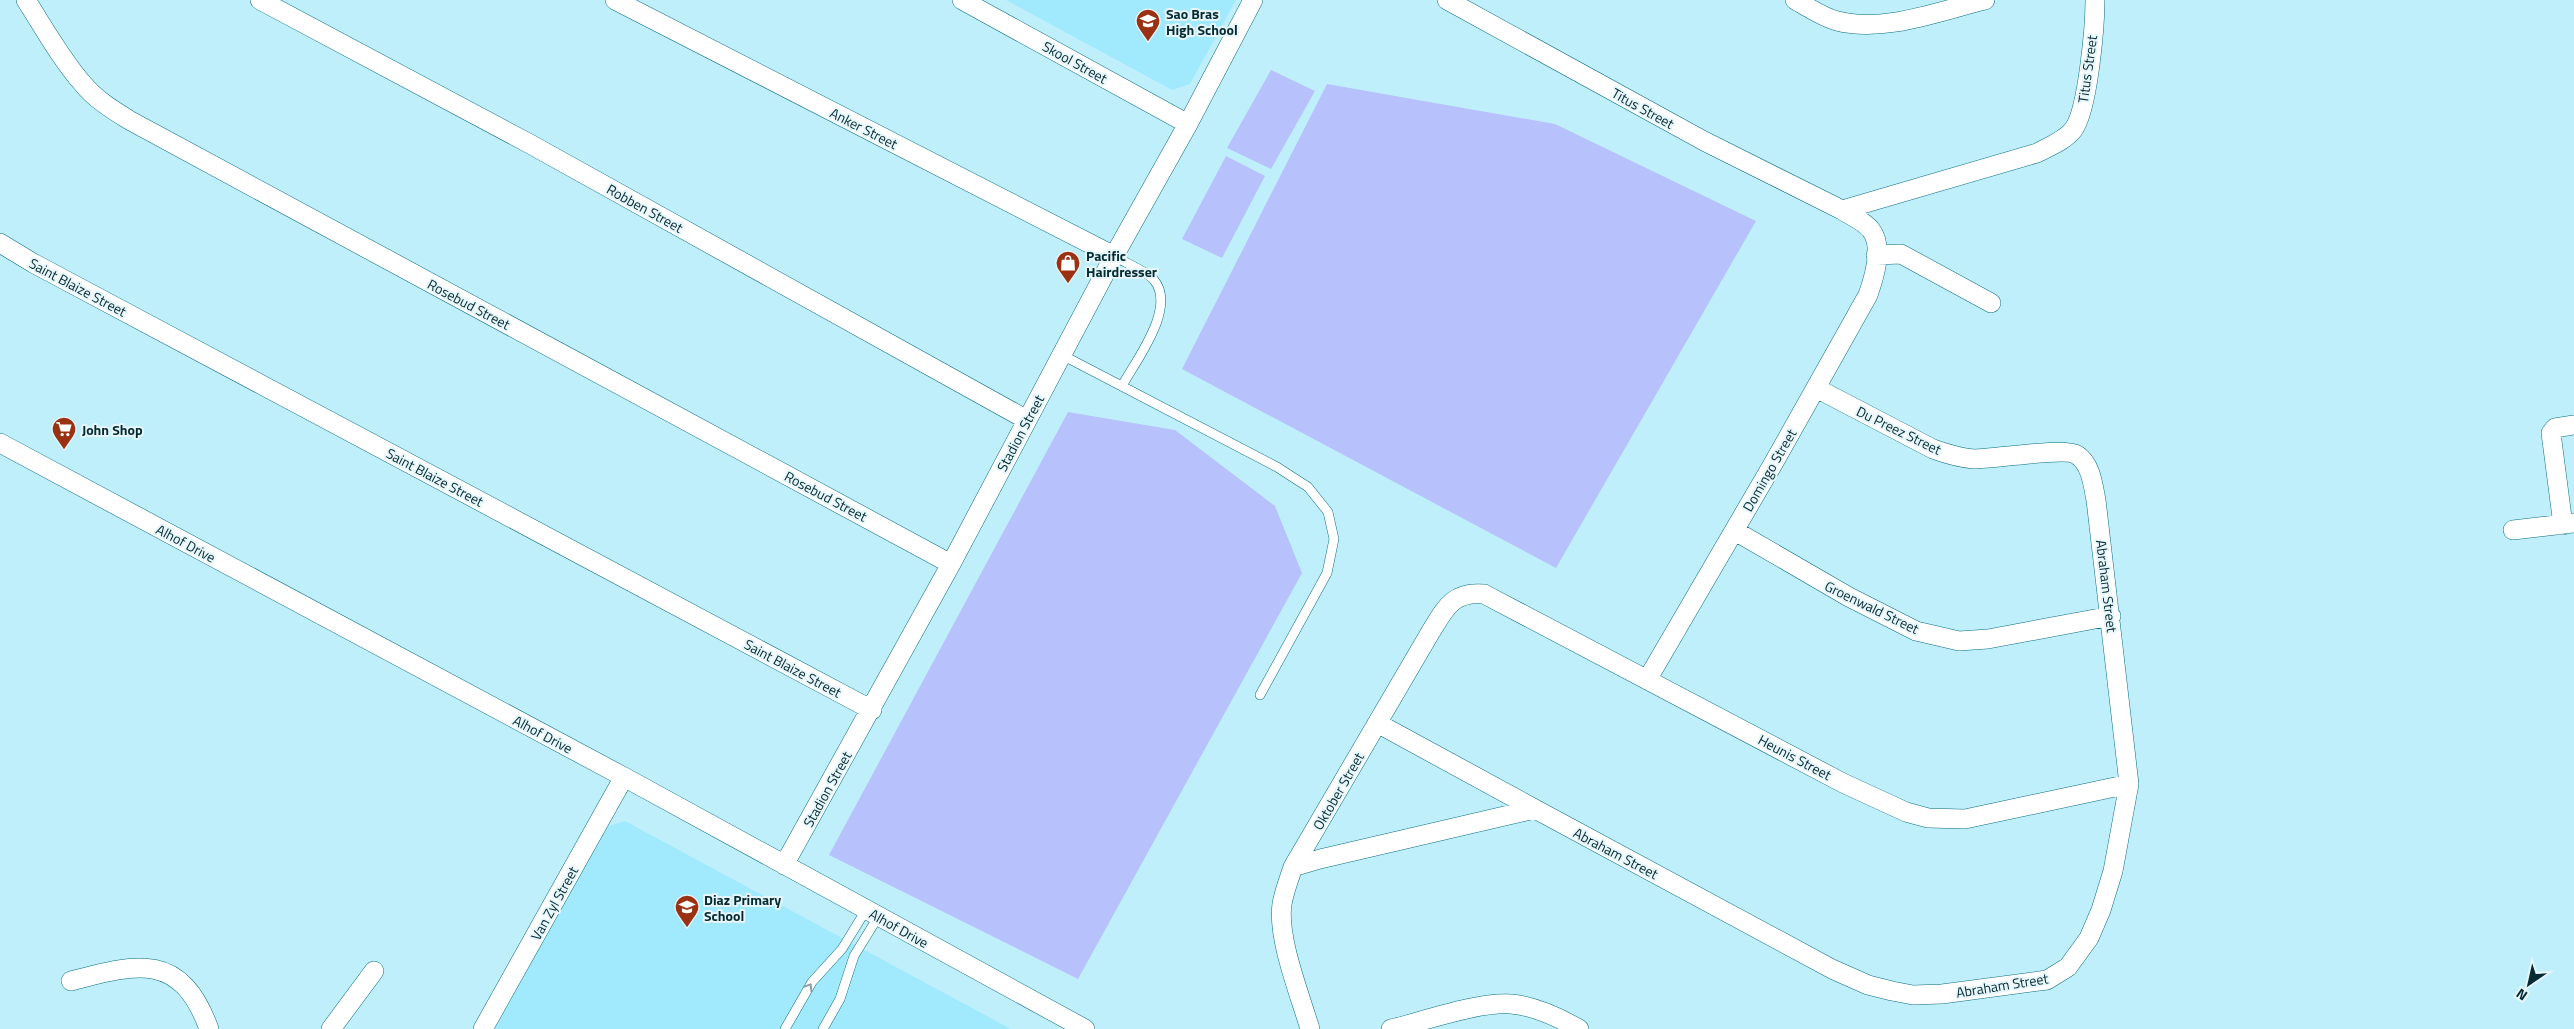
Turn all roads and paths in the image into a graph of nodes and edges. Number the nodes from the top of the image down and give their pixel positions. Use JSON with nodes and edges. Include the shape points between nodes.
{"nodes":[{"id":1,"x":26,"y":0,"type":"edge"},
{"id":2,"x":260,"y":0,"type":"edge"},
{"id":3,"x":615,"y":0,"type":"edge"},
{"id":4,"x":962,"y":0,"type":"edge"},
{"id":5,"x":1253,"y":0,"type":"edge"},
{"id":6,"x":1448,"y":0,"type":"edge"},
{"id":7,"x":1795,"y":0,"type":"edge"},
{"id":8,"x":1985,"y":0,"type":"edge"},
{"id":9,"x":2095,"y":0,"type":"edge"},
{"id":10,"x":1188,"y":124,"type":"junction"},
{"id":11,"x":1842,"y":210,"type":"junction"},
{"id":12,"x":0,"y":243,"type":"edge"},
{"id":13,"x":1876,"y":255,"type":"junction"},
{"id":14,"x":1114,"y":256,"type":"junction"},
{"id":15,"x":1991,"y":304,"type":"dead end"},
{"id":16,"x":1062,"y":355,"type":"junction"},
{"id":17,"x":1122,"y":386,"type":"junction"},
{"id":18,"x":1816,"y":388,"type":"junction"},
{"id":19,"x":1028,"y":420,"type":"junction"},
{"id":20,"x":2574,"y":425,"type":"edge"},
{"id":21,"x":0,"y":443,"type":"edge"},
{"id":22,"x":2076,"y":454,"type":"joint"},
{"id":23,"x":2568,"y":524,"type":"edge"},
{"id":24,"x":2513,"y":530,"type":"dead end"},
{"id":25,"x":1734,"y":531,"type":"junction"},
{"id":26,"x":951,"y":564,"type":"junction"},
{"id":27,"x":1484,"y":594,"type":"joint"},
{"id":28,"x":2111,"y":616,"type":"junction"},
{"id":29,"x":1646,"y":680,"type":"junction"},
{"id":30,"x":1260,"y":695,"type":"dead end"},
{"id":31,"x":872,"y":710,"type":"junction"},
{"id":32,"x":1377,"y":723,"type":"junction"},
{"id":33,"x":624,"y":777,"type":"junction"},
{"id":34,"x":2128,"y":784,"type":"junction"},
{"id":35,"x":1535,"y":809,"type":"junction"},
{"id":36,"x":784,"y":865,"type":"junction"},
{"id":37,"x":1293,"y":867,"type":"junction"},
{"id":38,"x":872,"y":913,"type":"junction"},
{"id":39,"x":374,"y":971,"type":"dead end"},
{"id":40,"x":71,"y":981,"type":"dead end"},
{"id":41,"x":1054,"y":1022,"type":"edge"},
{"id":42,"x":209,"y":1029,"type":"edge"},
{"id":43,"x":332,"y":1029,"type":"edge"},
{"id":44,"x":483,"y":1029,"type":"edge"},
{"id":45,"x":785,"y":1029,"type":"edge"},
{"id":46,"x":823,"y":1029,"type":"edge"},
{"id":47,"x":1085,"y":1029,"type":"edge"},
{"id":48,"x":1310,"y":1029,"type":"edge"},
{"id":49,"x":1391,"y":1029,"type":"edge"},
{"id":50,"x":1578,"y":1029,"type":"edge"}],
"edges":[{"from":1,"to":26,"type":"street","name":"Rosebud Street","via":[[83,85],[129,120]]},
{"from":2,"to":19,"type":"street","name":"Robben Street","via":[[530,144]]},
{"from":3,"to":14,"type":"street","name":"Anker Street"},
{"from":4,"to":10,"type":"street","name":"Skool Street"},
{"from":5,"to":10,"type":"street","name":"Stadion Street"},
{"from":6,"to":11,"type":"street","name":"Titus Street","via":[[1704,141]]},
{"from":7,"to":8,"type":"street","via":[[1835,20],[1860,24],[1901,20]]},
{"from":9,"to":11,"type":"street","name":"Titus Street","via":[[2085,95],[2074,129],[2060,141],[2037,153]]},
{"from":10,"to":14,"type":"street","name":"Stadion Street"},
{"from":11,"to":13,"type":"street","name":"Titus Street","via":[[1872,231]]},
{"from":12,"to":31,"type":"street","name":"Saint Blaize Street"},
{"from":13,"to":15,"type":"street","via":[[1901,254]]},
{"from":13,"to":18,"type":"street","name":"Domingo Street","via":[[1868,295]]},
{"from":14,"to":16,"type":"street","name":"Stadion Street"},
{"from":14,"to":17,"type":"lane","via":[[1152,279],[1160,290],[1162,304],[1158,321]]},
{"from":16,"to":17,"type":"lane"},
{"from":16,"to":19,"type":"street","name":"Stadion Street"},
{"from":17,"to":30,"type":"lane","via":[[1277,467],[1308,487],[1328,512],[1334,539],[1328,573]]},
{"from":18,"to":22,"type":"street","name":"Du Preez Street","via":[[1933,449],[1951,455],[1975,458],[2062,452]]},
{"from":18,"to":25,"type":"street","name":"Domingo Street"},
{"from":19,"to":26,"type":"street","name":"Stadion Street"},
{"from":20,"to":23,"type":"street","via":[[2556,428],[2551,433]]},
{"from":21,"to":33,"type":"street","name":"Alhof Drive"},
{"from":22,"to":28,"type":"street","name":"Abraham Street","via":[[2088,469],[2096,500]]},
{"from":23,"to":24,"type":"street"},
{"from":25,"to":28,"type":"street","name":"Groenwald Street","via":[[1916,631],[1959,641],[1988,639]]},
{"from":25,"to":29,"type":"street","name":"Domingo Street"},
{"from":26,"to":31,"type":"street","name":"Stadion Street"},
{"from":27,"to":29,"type":"street","name":"Heunis Street"},
{"from":27,"to":32,"type":"street","name":"Oktober Street","via":[[1462,595],[1447,607]]},
{"from":28,"to":34,"type":"street","name":"Abraham Street"},
{"from":29,"to":34,"type":"street","name":"Heunis Street","via":[[1843,783],[1906,812],[1928,818],[1965,819]]},
{"from":31,"to":36,"type":"street","name":"Stadion Street"},
{"from":32,"to":35,"type":"street","name":"Abraham Street"},
{"from":32,"to":37,"type":"street","name":"Oktober Street"},
{"from":33,"to":36,"type":"street","name":"Alhof Drive"},
{"from":33,"to":44,"type":"street","name":"Van Zyl Street"},
{"from":34,"to":35,"type":"street","name":"Abraham Street","via":[[2113,871],[2101,910],[2089,938],[2068,967],[2047,980],[1942,994],[1914,995],[1892,991],[1832,969]]},
{"from":35,"to":37,"type":"street"},
{"from":36,"to":38,"type":"street","name":"Alhof Drive"},
{"from":37,"to":48,"type":"street","name":"Oktober Street","via":[[1281,921]]},
{"from":38,"to":41,"type":"street","name":"Alhof Drive"},
{"from":45,"to":38,"type":"lane","one_way":true,"via":[[812,982]]},
{"from":38,"to":46,"type":"lane","via":[[840,999]]},
{"from":39,"to":43,"type":"street"},
{"from":40,"to":42,"type":"street","via":[[114,970],[162,969],[191,992]]},
{"from":41,"to":47,"type":"street","name":"Alhof Drive"},
{"from":49,"to":50,"type":"street","via":[[1489,1005],[1509,1004],[1537,1009]]}]}
